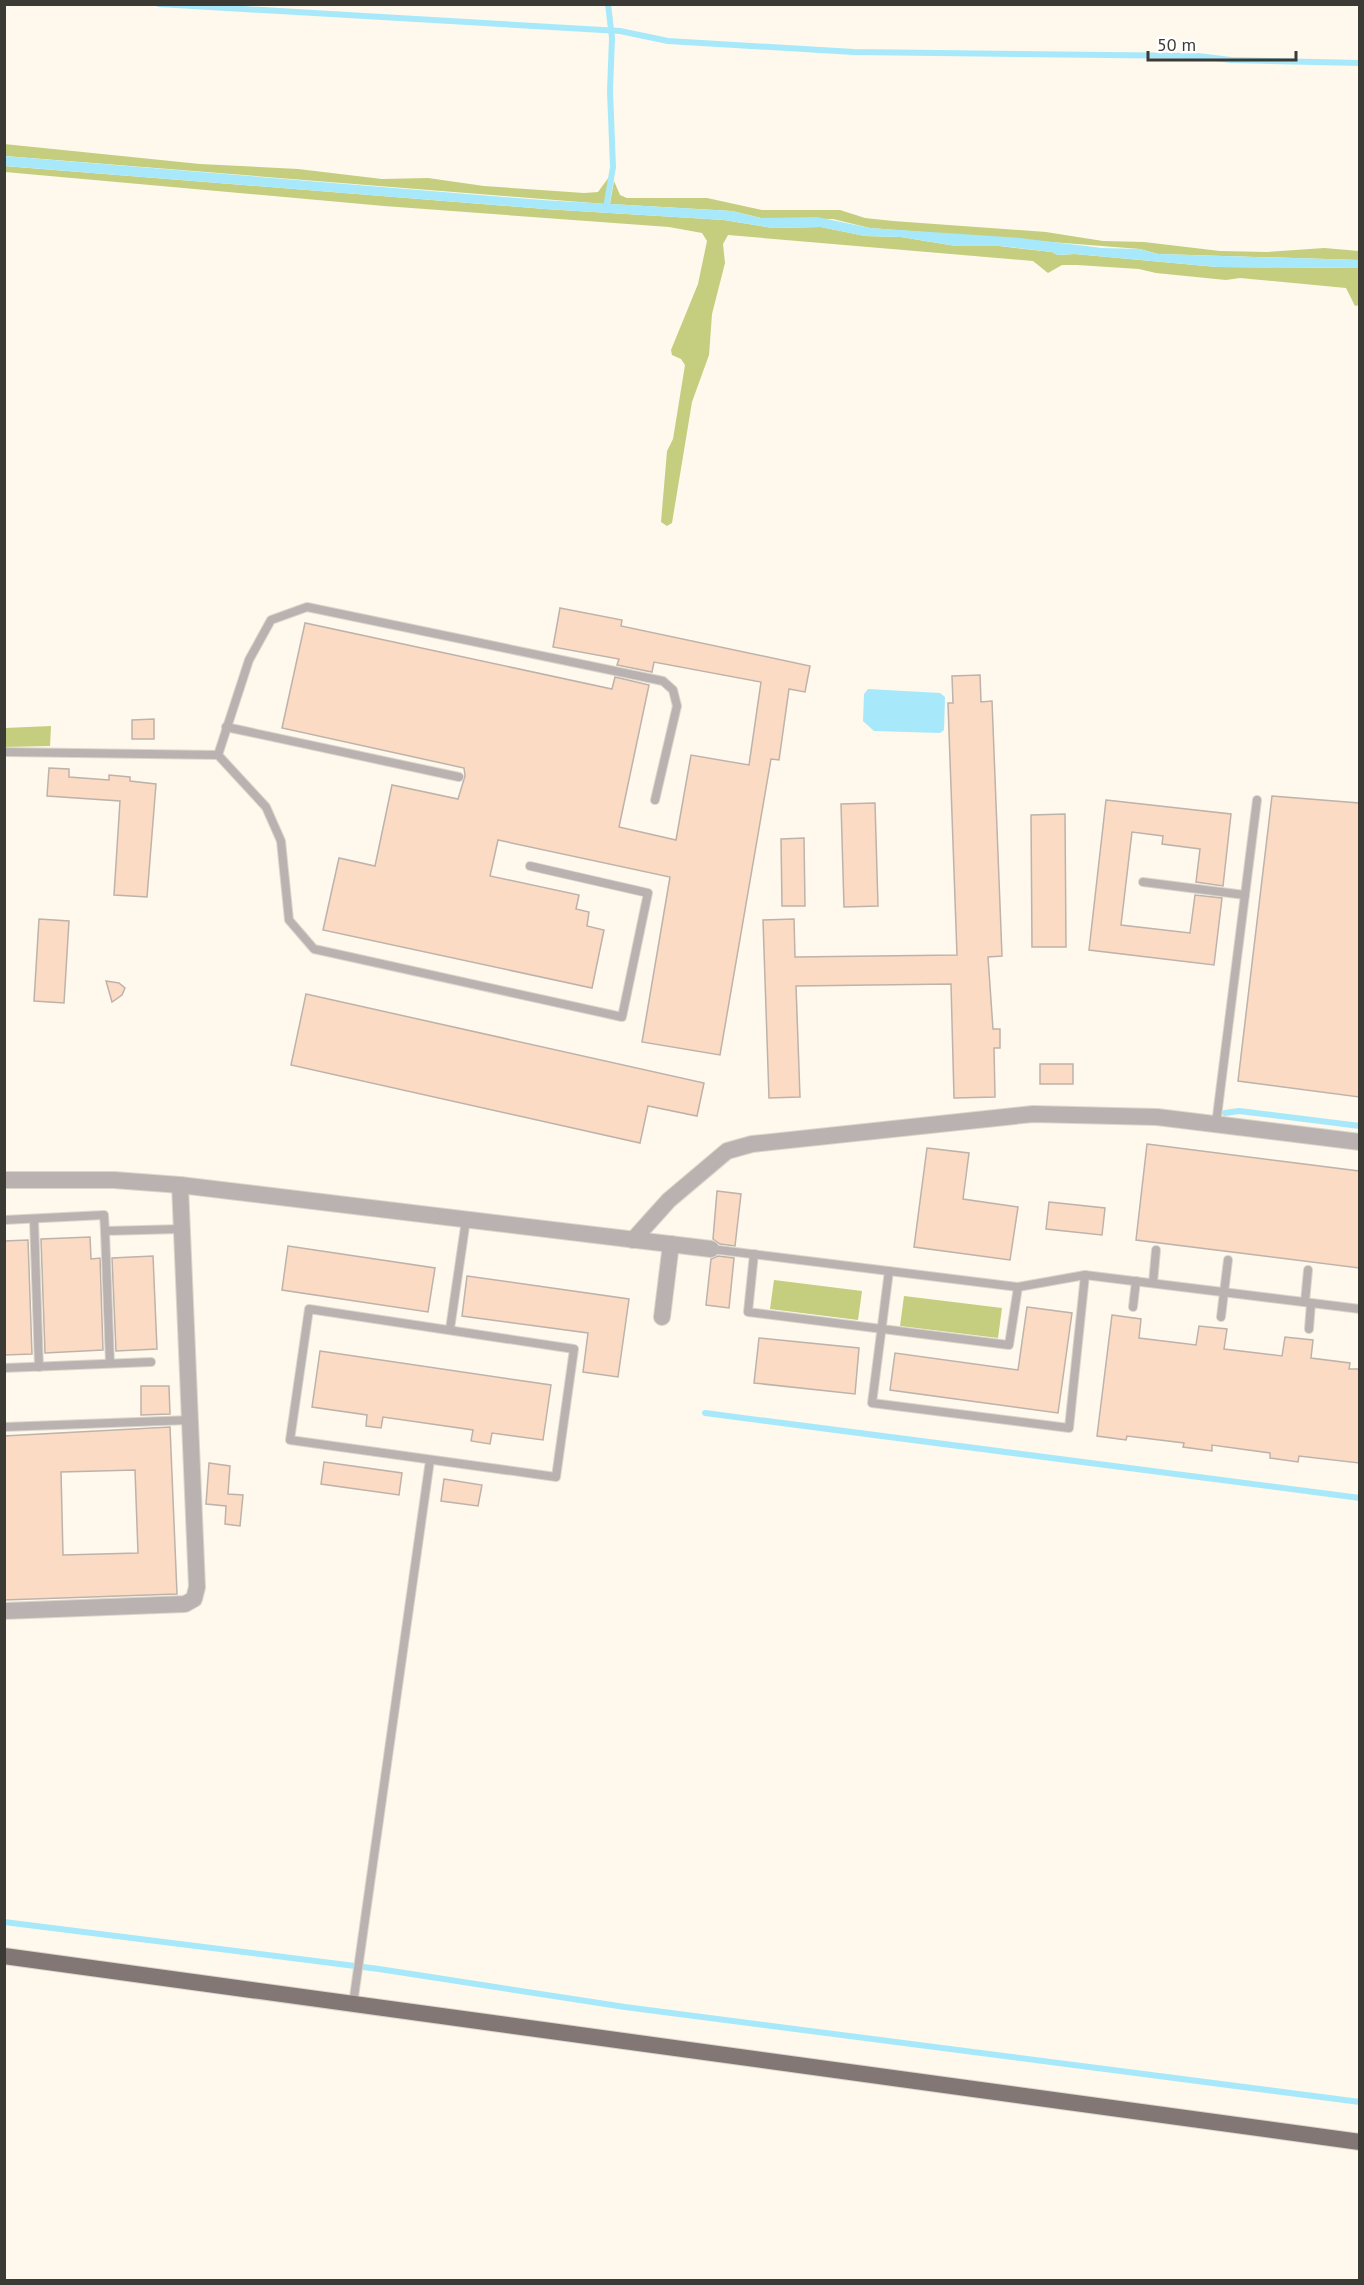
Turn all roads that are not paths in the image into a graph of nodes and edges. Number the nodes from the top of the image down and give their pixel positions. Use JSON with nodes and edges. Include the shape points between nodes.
{"nodes":[{"id":1,"x":226,"y":727,"type":"junction"},
{"id":2,"x":4,"y":752,"type":"edge"},
{"id":3,"x":218,"y":755,"type":"junction"},
{"id":4,"x":459,"y":777,"type":"dead end"},
{"id":5,"x":655,"y":800,"type":"dead end"},
{"id":6,"x":1257,"y":800,"type":"dead end"},
{"id":7,"x":530,"y":866,"type":"dead end"},
{"id":8,"x":1143,"y":882,"type":"dead end"},
{"id":9,"x":1245,"y":895,"type":"junction"},
{"id":10,"x":1216,"y":1124,"type":"junction"},
{"id":11,"x":1359,"y":1142,"type":"edge"},
{"id":12,"x":4,"y":1180,"type":"edge"},
{"id":13,"x":180,"y":1185,"type":"junction"},
{"id":14,"x":34,"y":1219,"type":"junction"},
{"id":15,"x":4,"y":1220,"type":"edge"},
{"id":16,"x":466,"y":1220,"type":"junction"},
{"id":17,"x":181,"y":1229,"type":"junction"},
{"id":18,"x":105,"y":1231,"type":"junction"},
{"id":19,"x":633,"y":1240,"type":"junction"},
{"id":20,"x":670,"y":1244,"type":"junction"},
{"id":21,"x":711,"y":1249,"type":"joint"},
{"id":22,"x":1156,"y":1250,"type":"dead end"},
{"id":23,"x":754,"y":1254,"type":"junction"},
{"id":24,"x":1228,"y":1260,"type":"dead end"},
{"id":25,"x":1308,"y":1270,"type":"dead end"},
{"id":26,"x":889,"y":1271,"type":"junction"},
{"id":27,"x":1086,"y":1275,"type":"junction"},
{"id":28,"x":1136,"y":1281,"type":"junction"},
{"id":29,"x":1153,"y":1283,"type":"junction"},
{"id":30,"x":1018,"y":1287,"type":"junction"},
{"id":31,"x":1224,"y":1292,"type":"junction"},
{"id":32,"x":1308,"y":1303,"type":"junction"},
{"id":33,"x":1133,"y":1307,"type":"dead end"},
{"id":34,"x":1359,"y":1309,"type":"edge"},
{"id":35,"x":662,"y":1317,"type":"dead end"},
{"id":36,"x":1221,"y":1317,"type":"dead end"},
{"id":37,"x":450,"y":1329,"type":"junction"},
{"id":38,"x":882,"y":1329,"type":"junction"},
{"id":39,"x":1309,"y":1329,"type":"dead end"},
{"id":40,"x":151,"y":1362,"type":"dead end"},
{"id":41,"x":110,"y":1363,"type":"junction"},
{"id":42,"x":39,"y":1367,"type":"junction"},
{"id":43,"x":4,"y":1368,"type":"edge"},
{"id":44,"x":190,"y":1420,"type":"junction"},
{"id":45,"x":4,"y":1427,"type":"edge"},
{"id":46,"x":430,"y":1460,"type":"junction"},
{"id":47,"x":4,"y":1611,"type":"edge"},
{"id":48,"x":4,"y":1956,"type":"edge"},
{"id":49,"x":354,"y":2004,"type":"junction"},
{"id":50,"x":1359,"y":2142,"type":"edge"}],
"edges":[{"from":1,"to":3,"type":"lane"},
{"from":1,"to":4,"type":"lane"},
{"from":1,"to":5,"type":"lane","via":[[249,660],[271,620],[307,607],[663,681],[674,690],[677,706]]},
{"from":2,"to":3,"type":"lane"},
{"from":3,"to":7,"type":"lane","via":[[266,807],[281,841],[289,920],[314,949],[622,1017],[648,893]]},
{"from":6,"to":9,"type":"lane"},
{"from":8,"to":9,"type":"lane"},
{"from":9,"to":10,"type":"lane"},
{"from":10,"to":11,"type":"street"},
{"from":10,"to":19,"type":"street","via":[[1157,1116],[1033,1114],[752,1144],[727,1151],[669,1200]]},
{"from":12,"to":13,"type":"street","via":[[114,1180]]},
{"from":13,"to":16,"type":"street"},
{"from":13,"to":17,"type":"street"},
{"from":14,"to":15,"type":"lane"},
{"from":14,"to":18,"type":"lane","via":[[104,1215]]},
{"from":14,"to":42,"type":"lane"},
{"from":16,"to":19,"type":"street"},
{"from":16,"to":37,"type":"lane"},
{"from":17,"to":18,"type":"lane"},
{"from":17,"to":44,"type":"street"},
{"from":18,"to":41,"type":"lane"},
{"from":19,"to":20,"type":"street"},
{"from":20,"to":21,"type":"street"},
{"from":20,"to":35,"type":"street"},
{"from":21,"to":23,"type":"lane"},
{"from":22,"to":29,"type":"lane"},
{"from":23,"to":26,"type":"lane"},
{"from":23,"to":38,"type":"lane","via":[[748,1312]]},
{"from":24,"to":31,"type":"lane"},
{"from":25,"to":32,"type":"lane"},
{"from":26,"to":30,"type":"lane"},
{"from":26,"to":38,"type":"lane"},
{"from":27,"to":28,"type":"lane"},
{"from":27,"to":30,"type":"lane"},
{"from":27,"to":38,"type":"lane","via":[[1069,1428],[872,1403]]},
{"from":28,"to":29,"type":"lane"},
{"from":28,"to":33,"type":"lane"},
{"from":29,"to":31,"type":"lane"},
{"from":30,"to":38,"type":"lane","via":[[1009,1345]]},
{"from":31,"to":32,"type":"lane"},
{"from":31,"to":36,"type":"lane"},
{"from":32,"to":34,"type":"lane"},
{"from":32,"to":39,"type":"lane"},
{"from":37,"to":46,"type":"lane","via":[[574,1349],[556,1477]]},
{"from":37,"to":46,"type":"lane","via":[[309,1309],[307,1320],[290,1440]]},
{"from":40,"to":41,"type":"lane"},
{"from":41,"to":42,"type":"lane"},
{"from":42,"to":43,"type":"lane"},
{"from":44,"to":45,"type":"lane"},
{"from":44,"to":47,"type":"street","via":[[197,1587],[194,1599],[184,1604]]},
{"from":46,"to":49,"type":"lane"},
{"from":48,"to":49,"type":"main road"},
{"from":49,"to":50,"type":"main road"}]}
